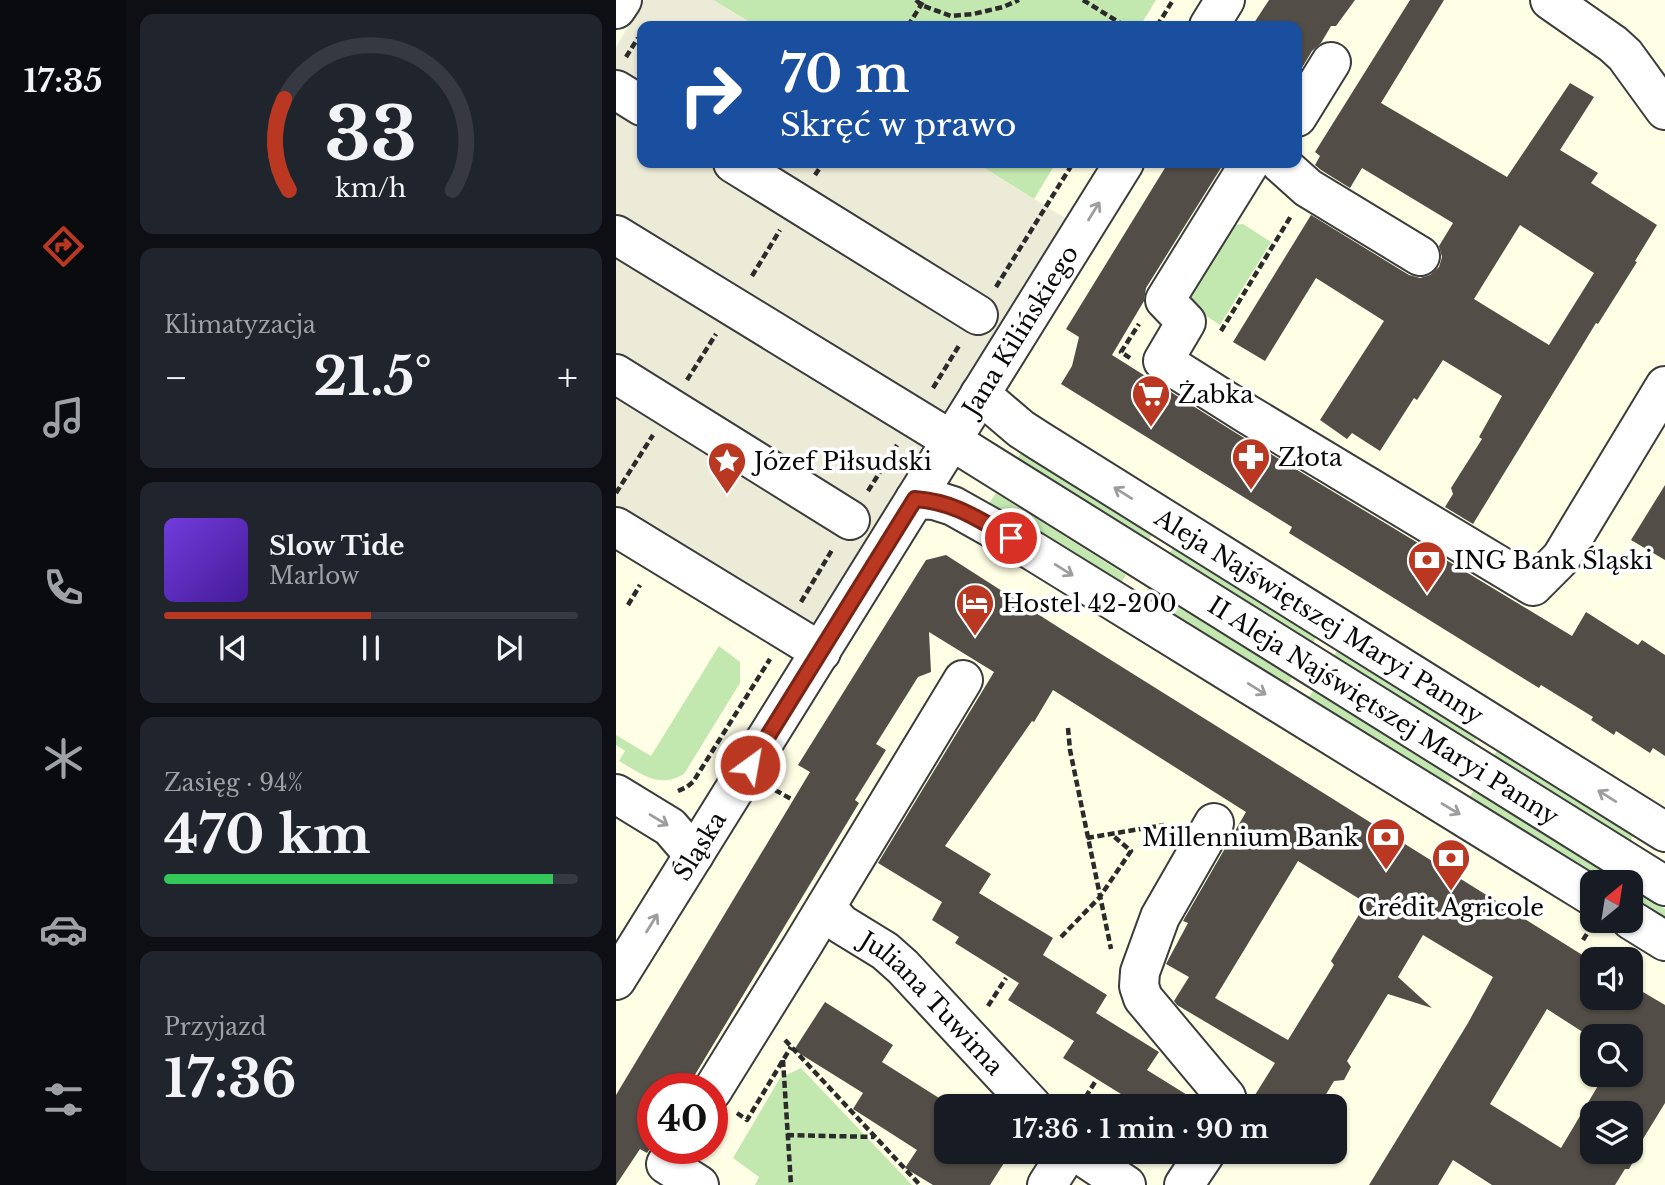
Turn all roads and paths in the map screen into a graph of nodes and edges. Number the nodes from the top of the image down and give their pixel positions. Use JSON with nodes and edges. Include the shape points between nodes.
{"nodes":[{"id":1,"x":622,"y":0,"type":"edge"},
{"id":2,"x":916,"y":0,"type":"edge"},
{"id":3,"x":1019,"y":0,"type":"edge"},
{"id":4,"x":1083,"y":0,"type":"edge"},
{"id":5,"x":1174,"y":0,"type":"edge"},
{"id":6,"x":1225,"y":0,"type":"edge"},
{"id":7,"x":1550,"y":0,"type":"edge"},
{"id":8,"x":923,"y":2,"type":"edge"},
{"id":9,"x":616,"y":9,"type":"edge"},
{"id":10,"x":911,"y":21,"type":"edge"},
{"id":11,"x":1117,"y":21,"type":"edge"},
{"id":12,"x":1160,"y":21,"type":"edge"},
{"id":13,"x":1212,"y":21,"type":"edge"},
{"id":14,"x":637,"y":41,"type":"edge"},
{"id":15,"x":1331,"y":62,"type":"dead end"},
{"id":16,"x":619,"y":76,"type":"edge"},
{"id":17,"x":637,"y":99,"type":"edge"},
{"id":18,"x":1302,"y":109,"type":"edge"},
{"id":19,"x":1665,"y":110,"type":"edge"},
{"id":20,"x":741,"y":168,"type":"edge"},
{"id":21,"x":1070,"y":168,"type":"edge"},
{"id":22,"x":1121,"y":168,"type":"edge"},
{"id":23,"x":1247,"y":168,"type":"edge"},
{"id":24,"x":1286,"y":168,"type":"edge"},
{"id":25,"x":1308,"y":188,"type":"junction"},
{"id":26,"x":1047,"y":207,"type":"dead end"},
{"id":27,"x":616,"y":235,"type":"edge"},
{"id":28,"x":1420,"y":256,"type":"dead end"},
{"id":29,"x":978,"y":315,"type":"dead end"},
{"id":30,"x":1221,"y":331,"type":"dead end"},
{"id":31,"x":616,"y":374,"type":"edge"},
{"id":32,"x":1665,"y":386,"type":"edge"},
{"id":33,"x":980,"y":394,"type":"junction"},
{"id":34,"x":951,"y":440,"type":"junction"},
{"id":35,"x":915,"y":499,"type":"junction"},
{"id":36,"x":850,"y":520,"type":"dead end"},
{"id":37,"x":616,"y":527,"type":"edge"},
{"id":38,"x":640,"y":585,"type":"dead end"},
{"id":39,"x":628,"y":605,"type":"dead end"},
{"id":40,"x":784,"y":629,"type":"junction"},
{"id":41,"x":821,"y":652,"type":"junction"},
{"id":42,"x":963,"y":680,"type":"dead end"},
{"id":43,"x":1068,"y":728,"type":"dead end"},
{"id":44,"x":693,"y":782,"type":"dead end"},
{"id":45,"x":774,"y":790,"type":"dead end"},
{"id":46,"x":616,"y":794,"type":"edge"},
{"id":47,"x":793,"y":800,"type":"dead end"},
{"id":48,"x":1214,"y":823,"type":"dead end"},
{"id":49,"x":1164,"y":825,"type":"dead end"},
{"id":50,"x":1665,"y":832,"type":"edge"},
{"id":51,"x":1111,"y":834,"type":"junction"},
{"id":52,"x":1087,"y":838,"type":"junction"},
{"id":53,"x":694,"y":855,"type":"junction"},
{"id":54,"x":1665,"y":886,"type":"edge"},
{"id":55,"x":1580,"y":889,"type":"edge"},
{"id":56,"x":1099,"y":898,"type":"junction"},
{"id":57,"x":826,"y":906,"type":"junction"},
{"id":58,"x":1643,"y":927,"type":"edge"},
{"id":59,"x":1061,"y":937,"type":"dead end"},
{"id":60,"x":1665,"y":941,"type":"edge"},
{"id":61,"x":1113,"y":960,"type":"dead end"},
{"id":62,"x":1006,"y":978,"type":"dead end"},
{"id":63,"x":616,"y":980,"type":"edge"},
{"id":64,"x":985,"y":1011,"type":"dead end"},
{"id":65,"x":757,"y":1018,"type":"junction"},
{"id":66,"x":783,"y":1060,"type":"dead end"},
{"id":67,"x":723,"y":1073,"type":"edge"},
{"id":68,"x":1095,"y":1082,"type":"dead end"},
{"id":69,"x":1021,"y":1094,"type":"edge"},
{"id":70,"x":1088,"y":1094,"type":"edge"},
{"id":71,"x":1223,"y":1094,"type":"edge"},
{"id":72,"x":787,"y":1135,"type":"junction"},
{"id":73,"x":876,"y":1138,"type":"junction"},
{"id":74,"x":666,"y":1164,"type":"edge"},
{"id":75,"x":1060,"y":1164,"type":"edge"},
{"id":76,"x":1094,"y":1164,"type":"edge"},
{"id":77,"x":1198,"y":1164,"type":"edge"},
{"id":78,"x":699,"y":1185,"type":"edge"},
{"id":79,"x":791,"y":1185,"type":"edge"},
{"id":80,"x":920,"y":1185,"type":"edge"},
{"id":81,"x":1047,"y":1185,"type":"edge"},
{"id":82,"x":1126,"y":1185,"type":"edge"},
{"id":83,"x":1184,"y":1185,"type":"edge"}],
"edges":[{"from":1,"to":9,"type":"street"},
{"from":2,"to":8,"type":"path"},
{"from":3,"to":8,"type":"path","via":[[951,16]]},
{"from":4,"to":11,"type":"path"},
{"from":5,"to":12,"type":"path"},
{"from":6,"to":13,"type":"street"},
{"from":7,"to":19,"type":"street","via":[[1625,55]]},
{"from":8,"to":10,"type":"path"},
{"from":14,"to":16,"type":"path"},
{"from":15,"to":18,"type":"street"},
{"from":16,"to":17,"type":"street"},
{"from":20,"to":29,"type":"street"},
{"from":21,"to":26,"type":"path"},
{"from":33,"to":22,"type":"street","name":"Jana Kilińskiego","one_way":true},
{"from":23,"to":32,"type":"street","via":[[1165,300],[1186,322],[1163,361],[1533,586],[1561,558]]},
{"from":24,"to":25,"type":"street"},
{"from":25,"to":28,"type":"street"},
{"from":25,"to":30,"type":"path"},
{"from":27,"to":34,"type":"street"},
{"from":31,"to":36,"type":"street"},
{"from":33,"to":34,"type":"street","name":"Jana Kilińskiego"},
{"from":50,"to":33,"type":"street","name":"Aleja Najświętszej Maryi Panny","one_way":true,"via":[[1038,440]]},
{"from":34,"to":35,"type":"street","name":"Jana Kilińskiego"},
{"from":34,"to":54,"type":"street","name":"II Aleja Najświętszej Maryi Panny"},
{"from":35,"to":41,"type":"street","name":"Śląska"},
{"from":35,"to":55,"type":"street","one_way":true,"via":[[953,506],[1033,551]]},
{"from":37,"to":40,"type":"street"},
{"from":38,"to":39,"type":"path"},
{"from":40,"to":41,"type":"street"},
{"from":40,"to":44,"type":"path"},
{"from":41,"to":53,"type":"street","name":"Śląska"},
{"from":42,"to":57,"type":"street"},
{"from":43,"to":52,"type":"path"},
{"from":45,"to":47,"type":"path"},
{"from":46,"to":53,"type":"street","one_way":true,"via":[[670,827]]},
{"from":48,"to":71,"type":"street","via":[[1160,917],[1139,986],[1143,998]]},
{"from":49,"to":51,"type":"path"},
{"from":51,"to":52,"type":"path"},
{"from":51,"to":56,"type":"path","via":[[1131,851]]},
{"from":52,"to":56,"type":"path"},
{"from":63,"to":53,"type":"street","name":"Śląska","one_way":true},
{"from":56,"to":59,"type":"path"},
{"from":56,"to":61,"type":"path"},
{"from":57,"to":65,"type":"street"},
{"from":57,"to":69,"type":"street","name":"Juliana Tuwima","via":[[841,924],[903,968]]},
{"from":58,"to":60,"type":"street"},
{"from":62,"to":64,"type":"path"},
{"from":65,"to":67,"type":"street"},
{"from":65,"to":73,"type":"path","via":[[773,1028]]},
{"from":66,"to":72,"type":"path"},
{"from":68,"to":70,"type":"path"},
{"from":72,"to":73,"type":"path"},
{"from":72,"to":79,"type":"path"},
{"from":73,"to":80,"type":"path"},
{"from":74,"to":78,"type":"street"},
{"from":75,"to":81,"type":"street"},
{"from":76,"to":82,"type":"street"},
{"from":77,"to":83,"type":"street"}]}
